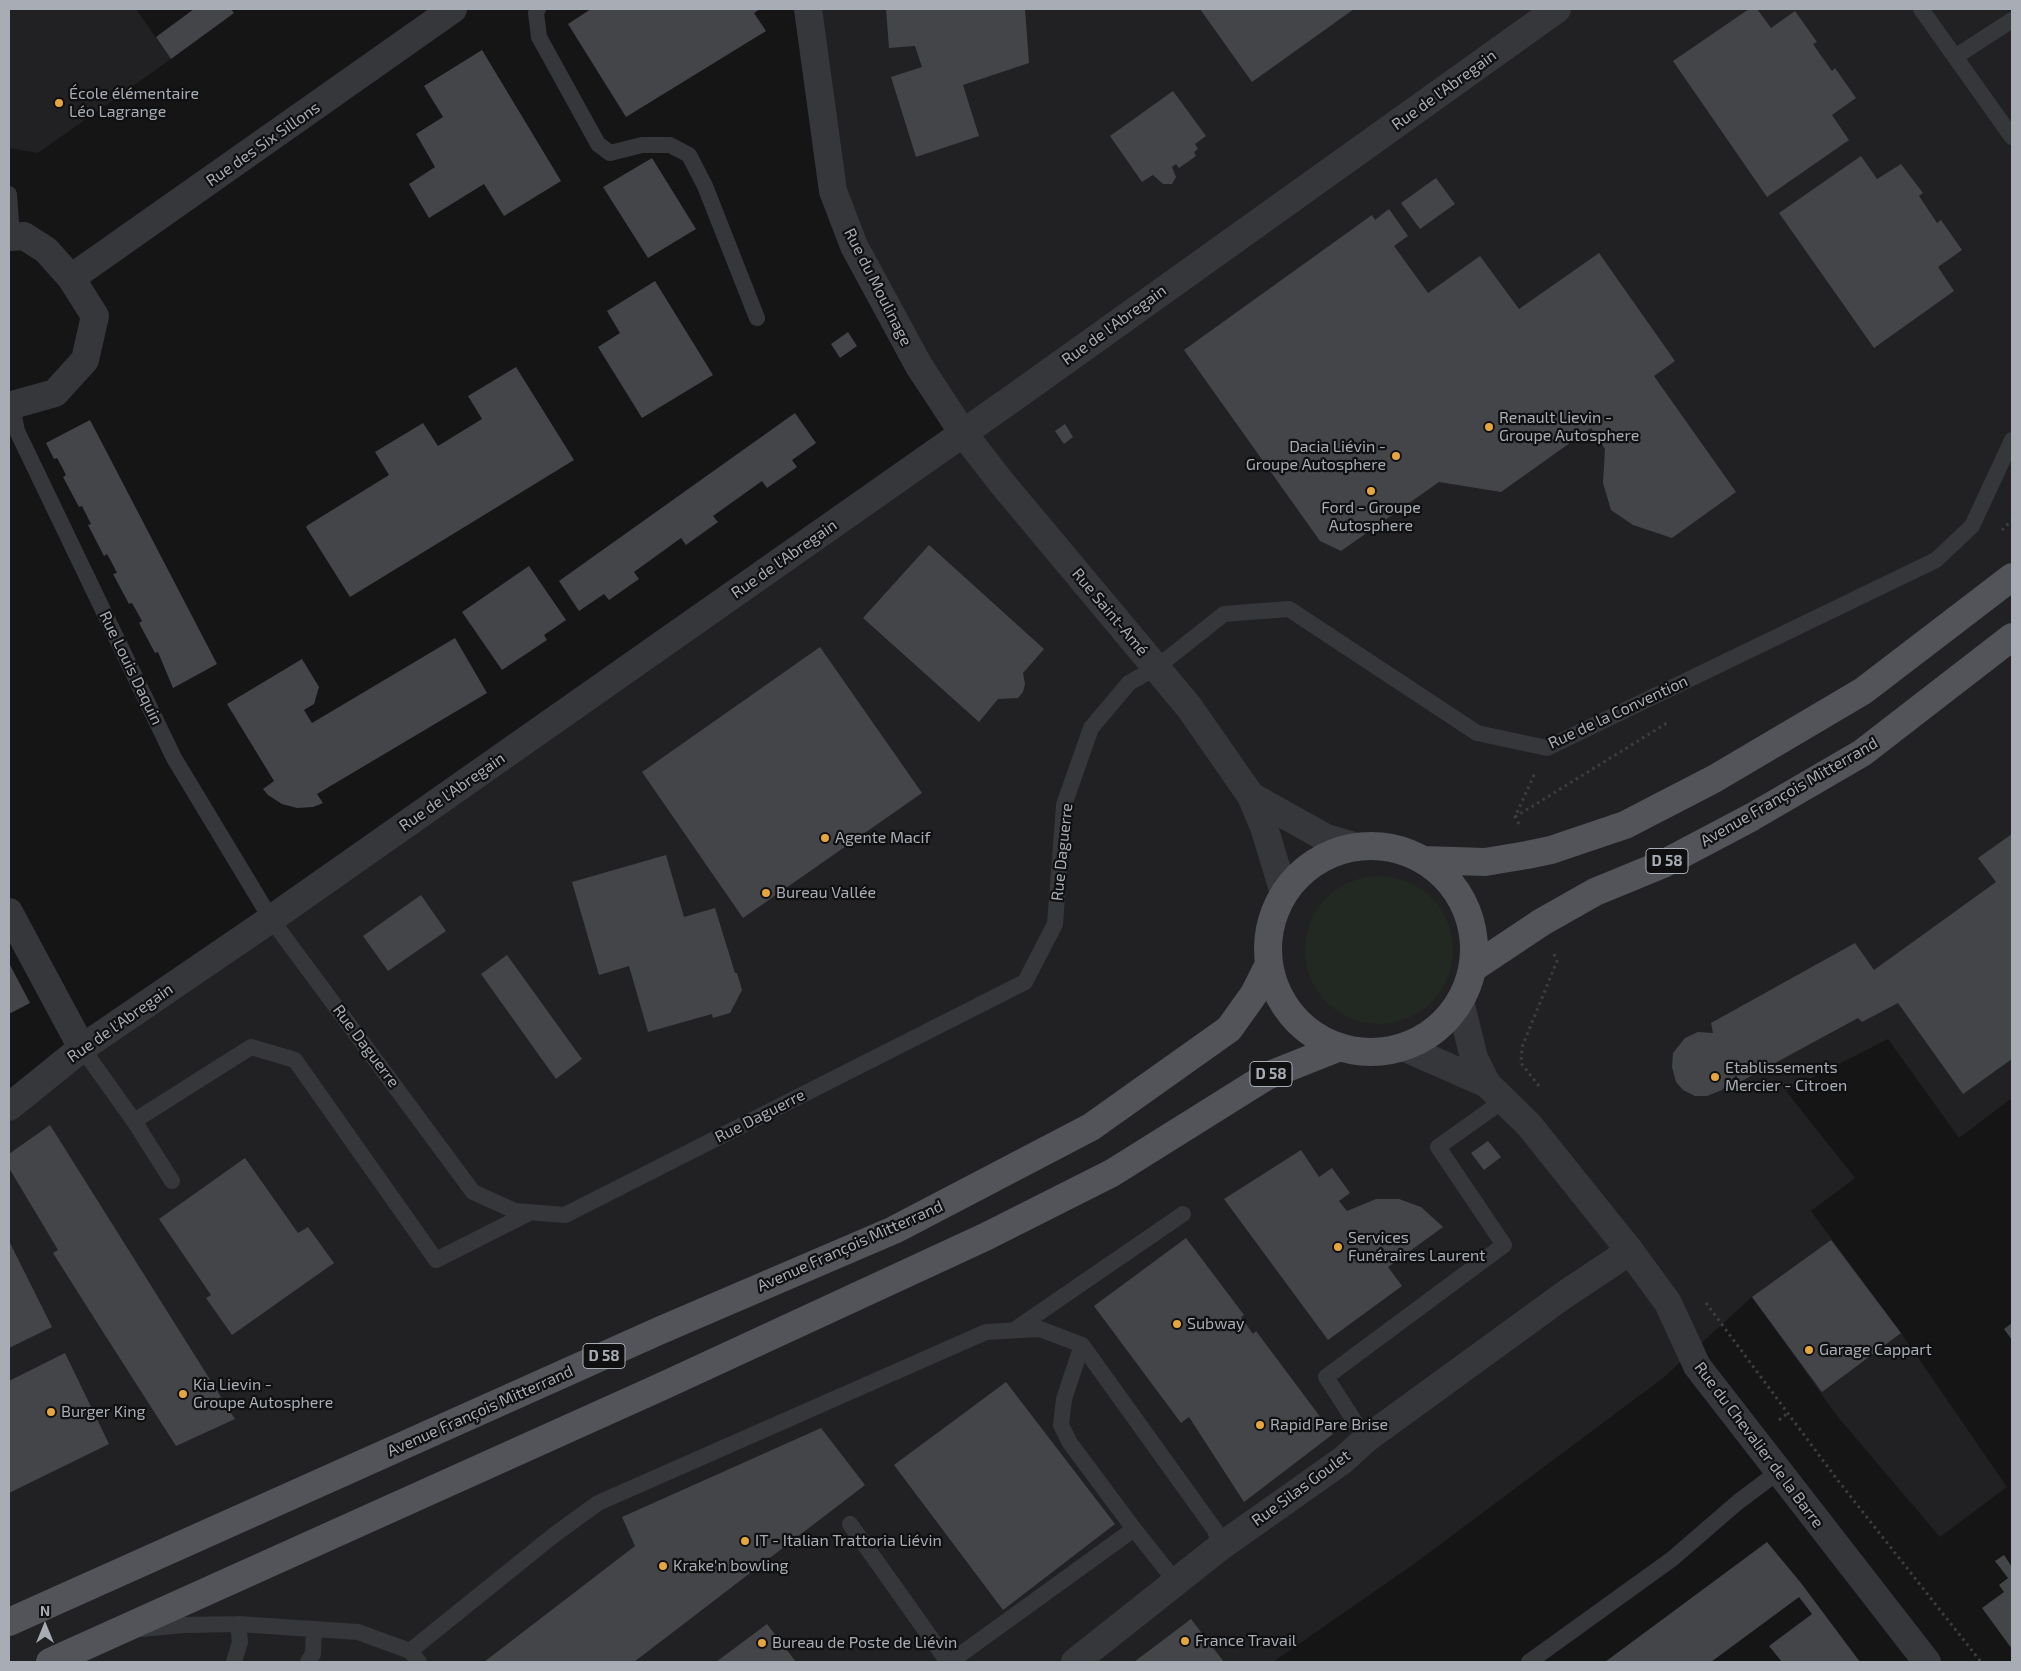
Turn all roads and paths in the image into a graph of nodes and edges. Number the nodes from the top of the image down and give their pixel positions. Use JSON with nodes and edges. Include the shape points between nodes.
{"nodes":[{"id":1,"x":453,"y":9,"type":"edge"},
{"id":2,"x":538,"y":9,"type":"edge"},
{"id":3,"x":808,"y":9,"type":"edge"},
{"id":4,"x":1557,"y":9,"type":"edge"},
{"id":5,"x":1921,"y":9,"type":"edge"},
{"id":6,"x":2012,"y":20,"type":"edge"},
{"id":7,"x":1955,"y":57,"type":"junction"},
{"id":8,"x":2012,"y":137,"type":"edge"},
{"id":9,"x":9,"y":194,"type":"edge"},
{"id":10,"x":10,"y":237,"type":"edge"},
{"id":11,"x":71,"y":278,"type":"junction"},
{"id":12,"x":757,"y":318,"type":"dead end"},
{"id":13,"x":10,"y":406,"type":"edge"},
{"id":14,"x":963,"y":433,"type":"junction"},
{"id":15,"x":2012,"y":440,"type":"edge"},
{"id":16,"x":2012,"y":578,"type":"edge"},
{"id":17,"x":2012,"y":637,"type":"edge"},
{"id":18,"x":1157,"y":667,"type":"junction"},
{"id":19,"x":1547,"y":748,"type":"junction"},
{"id":20,"x":1251,"y":796,"type":"junction"},
{"id":21,"x":1523,"y":829,"type":"dead end"},
{"id":22,"x":1357,"y":847,"type":"junction"},
{"id":23,"x":1424,"y":860,"type":"junction"},
{"id":24,"x":1284,"y":893,"type":"junction"},
{"id":25,"x":9,"y":912,"type":"edge"},
{"id":26,"x":271,"y":919,"type":"junction"},
{"id":27,"x":1552,"y":948,"type":"dead end"},
{"id":28,"x":1269,"y":964,"type":"junction"},
{"id":29,"x":1473,"y":968,"type":"junction"},
{"id":30,"x":1460,"y":1001,"type":"junction"},
{"id":31,"x":1340,"y":1047,"type":"junction"},
{"id":32,"x":1403,"y":1047,"type":"junction"},
{"id":33,"x":82,"y":1048,"type":"junction"},
{"id":34,"x":1540,"y":1086,"type":"dead end"},
{"id":35,"x":1496,"y":1092,"type":"junction"},
{"id":36,"x":9,"y":1107,"type":"edge"},
{"id":37,"x":134,"y":1121,"type":"junction"},
{"id":38,"x":172,"y":1181,"type":"dead end"},
{"id":39,"x":531,"y":1212,"type":"junction"},
{"id":40,"x":1183,"y":1214,"type":"dead end"},
{"id":41,"x":1630,"y":1251,"type":"junction"},
{"id":42,"x":1702,"y":1297,"type":"dead end"},
{"id":43,"x":1014,"y":1330,"type":"junction"},
{"id":44,"x":1082,"y":1345,"type":"junction"},
{"id":45,"x":1366,"y":1439,"type":"junction"},
{"id":46,"x":1778,"y":1472,"type":"junction"},
{"id":47,"x":850,"y":1524,"type":"dead end"},
{"id":48,"x":1134,"y":1529,"type":"junction"},
{"id":49,"x":1220,"y":1547,"type":"junction"},
{"id":50,"x":1176,"y":1582,"type":"junction"},
{"id":51,"x":9,"y":1622,"type":"edge"},
{"id":52,"x":238,"y":1624,"type":"junction"},
{"id":53,"x":314,"y":1630,"type":"junction"},
{"id":54,"x":119,"y":1632,"type":"junction"},
{"id":55,"x":415,"y":1657,"type":"edge"},
{"id":56,"x":50,"y":1662,"type":"edge"},
{"id":57,"x":234,"y":1662,"type":"edge"},
{"id":58,"x":308,"y":1662,"type":"edge"},
{"id":59,"x":949,"y":1662,"type":"edge"},
{"id":60,"x":1075,"y":1662,"type":"edge"},
{"id":61,"x":1529,"y":1662,"type":"edge"},
{"id":62,"x":1927,"y":1662,"type":"edge"},
{"id":63,"x":1981,"y":1662,"type":"edge"}],
"edges":[{"from":1,"to":11,"type":"street","name":"Rue des Six Sillons"},
{"from":2,"to":12,"type":"lane","via":[[539,37],[598,144],[610,153],[642,145],[670,145],[689,155],[705,186]]},
{"from":3,"to":14,"type":"street","name":"Rue du Moulinage","via":[[833,191],[854,246],[919,366]]},
{"from":4,"to":14,"type":"street","name":"Rue de l'Abregain"},
{"from":5,"to":7,"type":"lane"},
{"from":6,"to":7,"type":"lane"},
{"from":7,"to":8,"type":"lane"},
{"from":9,"to":10,"type":"lane"},
{"from":10,"to":11,"type":"street","via":[[24,236],[46,250]]},
{"from":11,"to":13,"type":"street","via":[[95,316],[85,360],[55,393]]},
{"from":13,"to":26,"type":"lane","name":"Rue Louis Daquin","via":[[17,431],[174,758]]},
{"from":14,"to":18,"type":"street","name":"Rue Saint-Amé"},
{"from":14,"to":26,"type":"street","name":"Rue de l'Abregain"},
{"from":15,"to":19,"type":"lane","name":"Rue de la Convention","via":[[1972,526],[1936,560]]},
{"from":16,"to":23,"type":"main road","via":[[1863,691],[1714,779],[1625,825],[1551,850],[1486,862]]},
{"from":17,"to":29,"type":"main road","name":"Avenue François Mitterrand","number":"D 58","via":[[1862,752],[1752,817],[1663,864],[1596,892],[1565,909]]},
{"from":18,"to":19,"type":"lane","name":"Rue de la Convention","via":[[1224,614],[1289,609],[1477,733]]},
{"from":18,"to":20,"type":"street","name":"Rue Saint-Amé"},
{"from":18,"to":39,"type":"lane","name":"Rue Daguerre","via":[[1129,683],[1091,728],[1064,805],[1055,924],[1025,982],[564,1214]]},
{"from":19,"to":21,"type":"path","via":[[1515,817]]},
{"from":20,"to":22,"type":"street","via":[[1326,838]]},
{"from":20,"to":24,"type":"street"},
{"from":22,"to":23,"type":"main road","via":[[1380,846]]},
{"from":22,"to":24,"type":"main road","via":[[1335,852],[1316,862]]},
{"from":23,"to":29,"type":"main road","via":[[1451,882],[1469,914],[1474,937]]},
{"from":24,"to":28,"type":"main road","via":[[1268,939]]},
{"from":25,"to":33,"type":"street"},
{"from":26,"to":33,"type":"street","name":"Rue de l'Abregain"},
{"from":26,"to":39,"type":"lane","name":"Rue Daguerre","via":[[474,1192],[515,1211]]},
{"from":27,"to":34,"type":"path","via":[[1557,961],[1522,1047],[1521,1063]]},
{"from":28,"to":31,"type":"main road","via":[[1275,986],[1286,1007],[1319,1038]]},
{"from":28,"to":51,"type":"main road","name":"Avenue François Mitterrand","number":"D 58","via":[[1254,994],[1228,1028],[1091,1127],[894,1230],[661,1330]]},
{"from":29,"to":30,"type":"main road"},
{"from":30,"to":32,"type":"main road","via":[[1445,1021],[1426,1036]]},
{"from":30,"to":35,"type":"street","via":[[1474,1058]]},
{"from":31,"to":32,"type":"main road","via":[[1361,1052]]},
{"from":31,"to":54,"type":"main road","number":"D 58","via":[[1267,1076],[1112,1173],[985,1238]]},
{"from":32,"to":35,"type":"street"},
{"from":33,"to":36,"type":"street","name":"Rue de l'Abregain"},
{"from":33,"to":37,"type":"lane"},
{"from":35,"to":41,"type":"street","name":"Rue du Chevalier de la Barre","via":[[1529,1125]]},
{"from":35,"to":45,"type":"lane","via":[[1438,1148],[1504,1245],[1326,1377]]},
{"from":37,"to":38,"type":"lane"},
{"from":37,"to":39,"type":"lane","via":[[251,1047],[295,1060],[436,1260]]},
{"from":40,"to":43,"type":"lane"},
{"from":41,"to":45,"type":"street","name":"Rue Silas Goulet"},
{"from":41,"to":46,"type":"street","name":"Rue du Chevalier de la Barre","via":[[1668,1303],[1696,1366]]},
{"from":42,"to":63,"type":"path","via":[[1836,1478]]},
{"from":43,"to":44,"type":"lane","via":[[1040,1329]]},
{"from":43,"to":55,"type":"lane","via":[[986,1332],[598,1503],[554,1535]]},
{"from":44,"to":48,"type":"lane","via":[[1064,1399],[1061,1425],[1070,1443]]},
{"from":44,"to":49,"type":"lane","via":[[1215,1530]]},
{"from":45,"to":49,"type":"street","name":"Rue Silas Goulet","via":[[1343,1460]]},
{"from":46,"to":61,"type":"lane","via":[[1672,1559]]},
{"from":46,"to":62,"type":"street","name":"Rue du Chevalier de la Barre"},
{"from":47,"to":59,"type":"lane"},
{"from":48,"to":50,"type":"lane"},
{"from":48,"to":59,"type":"lane"},
{"from":49,"to":50,"type":"street","name":"Rue Silas Goulet"},
{"from":50,"to":60,"type":"street","name":"Rue Silas Goulet"},
{"from":52,"to":53,"type":"lane"},
{"from":52,"to":54,"type":"lane","via":[[184,1625]]},
{"from":52,"to":57,"type":"lane","via":[[240,1642]]},
{"from":53,"to":55,"type":"lane","via":[[358,1632]]},
{"from":53,"to":58,"type":"lane","via":[[313,1654]]},
{"from":54,"to":56,"type":"main road","number":"D 58"}]}
